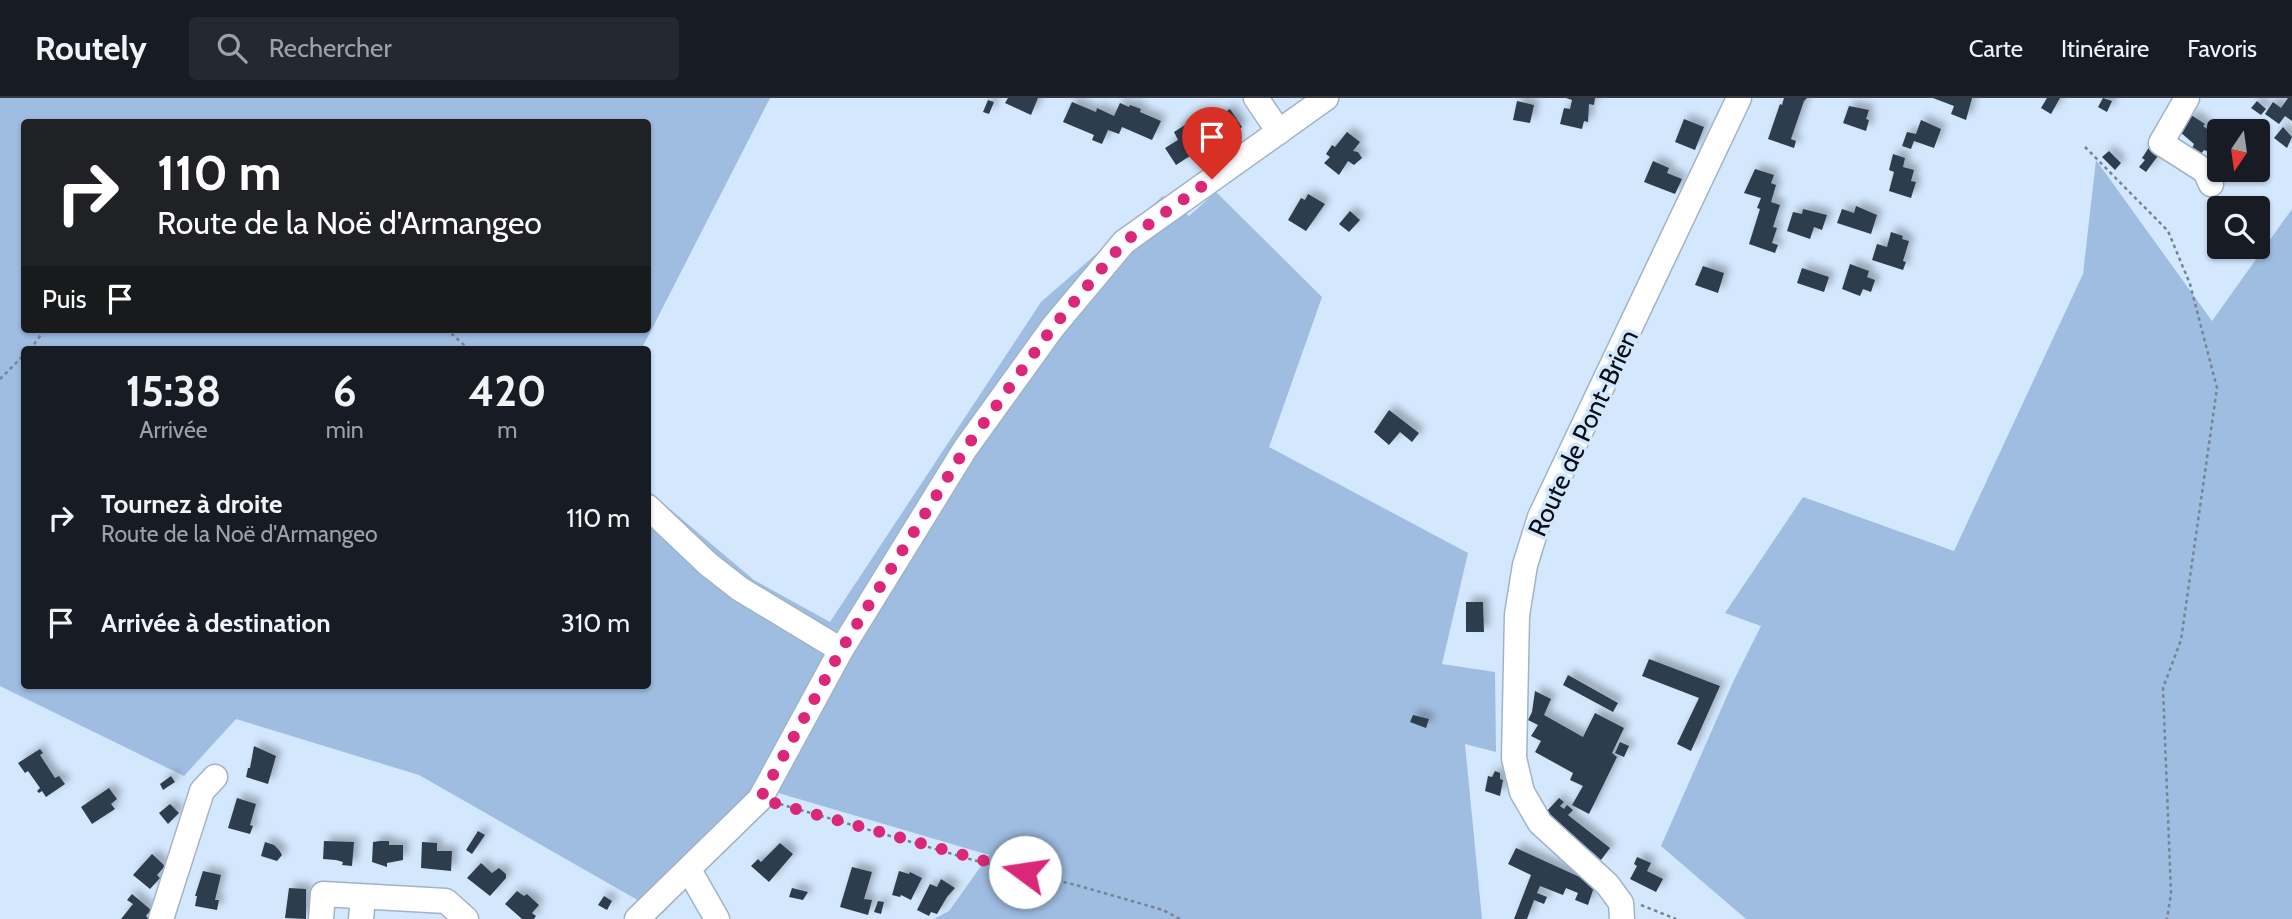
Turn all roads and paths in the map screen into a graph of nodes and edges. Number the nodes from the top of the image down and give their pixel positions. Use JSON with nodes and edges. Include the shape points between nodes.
{"nodes":[{"id":1,"x":1256,"y":98,"type":"edge"},
{"id":2,"x":1326,"y":98,"type":"edge"},
{"id":3,"x":1739,"y":98,"type":"edge"},
{"id":4,"x":2187,"y":98,"type":"edge"},
{"id":5,"x":1279,"y":132,"type":"junction"},
{"id":6,"x":2085,"y":147,"type":"dead end"},
{"id":7,"x":2211,"y":184,"type":"dead end"},
{"id":8,"x":451,"y":333,"type":"edge"},
{"id":9,"x":465,"y":346,"type":"edge"},
{"id":10,"x":21,"y":358,"type":"edge"},
{"id":11,"x":0,"y":379,"type":"edge"},
{"id":12,"x":651,"y":510,"type":"edge"},
{"id":13,"x":841,"y":650,"type":"junction"},
{"id":14,"x":215,"y":777,"type":"dead end"},
{"id":15,"x":760,"y":799,"type":"junction"},
{"id":16,"x":688,"y":870,"type":"junction"},
{"id":17,"x":362,"y":908,"type":"edge"},
{"id":18,"x":1621,"y":911,"type":"edge"},
{"id":19,"x":1170,"y":917,"type":"edge"},
{"id":20,"x":161,"y":919,"type":"edge"},
{"id":21,"x":321,"y":919,"type":"edge"},
{"id":22,"x":466,"y":919,"type":"edge"},
{"id":23,"x":637,"y":919,"type":"edge"},
{"id":24,"x":717,"y":919,"type":"edge"},
{"id":25,"x":1180,"y":919,"type":"edge"},
{"id":26,"x":1676,"y":919,"type":"edge"},
{"id":27,"x":2167,"y":919,"type":"edge"}],
"edges":[{"from":1,"to":5,"type":"street"},
{"from":2,"to":5,"type":"street"},
{"from":3,"to":18,"type":"street","name":"Route de Pont-Brien","via":[[1540,517],[1525,565],[1517,615],[1514,758],[1522,792],[1540,823],[1607,884]]},
{"from":4,"to":7,"type":"street","via":[[2161,143],[2205,171]]},
{"from":5,"to":13,"type":"street","via":[[1124,242],[1053,327],[965,449]]},
{"from":6,"to":27,"type":"path","via":[[2168,231],[2190,284],[2217,388],[2181,640],[2163,688],[2171,894]]},
{"from":8,"to":9,"type":"path"},
{"from":10,"to":11,"type":"path"},
{"from":12,"to":13,"type":"street","via":[[740,589]]},
{"from":13,"to":15,"type":"street"},
{"from":14,"to":20,"type":"street","via":[[202,791]]},
{"from":15,"to":16,"type":"street"},
{"from":15,"to":19,"type":"path","via":[[1076,885]]},
{"from":16,"to":23,"type":"street"},
{"from":16,"to":24,"type":"street"},
{"from":17,"to":21,"type":"street","via":[[323,894]]},
{"from":17,"to":22,"type":"street","via":[[446,901]]},
{"from":18,"to":26,"type":"path","via":[[1646,905]]},
{"from":19,"to":25,"type":"path"}]}
